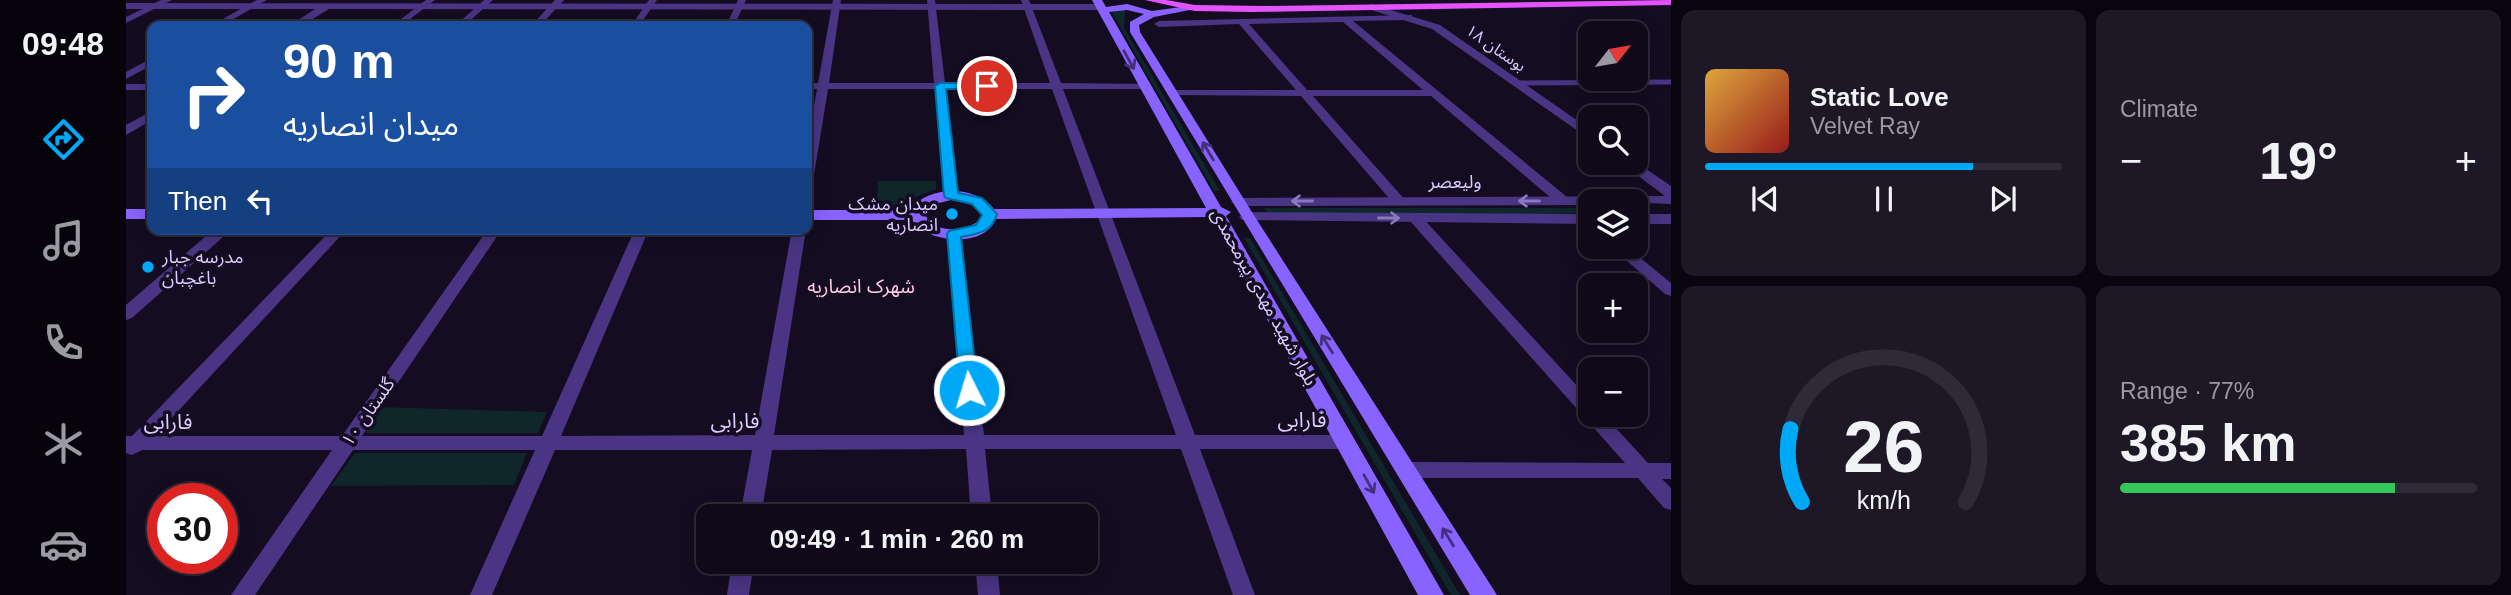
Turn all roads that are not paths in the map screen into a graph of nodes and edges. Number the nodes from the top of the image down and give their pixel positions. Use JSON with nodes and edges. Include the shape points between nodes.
{"nodes":[{"id":1,"x":168,"y":0,"type":"edge"},
{"id":2,"x":263,"y":0,"type":"edge"},
{"id":3,"x":336,"y":0,"type":"edge"},
{"id":4,"x":1150,"y":0,"type":"edge"},
{"id":5,"x":1295,"y":0,"type":"edge"},
{"id":6,"x":1405,"y":0,"type":"edge"},
{"id":7,"x":1671,"y":2,"type":"edge"},
{"id":8,"x":427,"y":3,"type":"edge"},
{"id":9,"x":486,"y":3,"type":"edge"},
{"id":10,"x":557,"y":3,"type":"edge"},
{"id":11,"x":651,"y":3,"type":"edge"},
{"id":12,"x":741,"y":3,"type":"edge"},
{"id":13,"x":837,"y":3,"type":"edge"},
{"id":14,"x":932,"y":3,"type":"edge"},
{"id":15,"x":1026,"y":3,"type":"edge"},
{"id":16,"x":126,"y":6,"type":"edge"},
{"id":17,"x":155,"y":6,"type":"junction"},
{"id":18,"x":251,"y":6,"type":"junction"},
{"id":19,"x":326,"y":6,"type":"junction"},
{"id":20,"x":1100,"y":6,"type":"edge"},
{"id":21,"x":1429,"y":6,"type":"junction"},
{"id":22,"x":1453,"y":6,"type":"junction"},
{"id":23,"x":1371,"y":7,"type":"junction"},
{"id":24,"x":1195,"y":8,"type":"junction"},
{"id":25,"x":1251,"y":9,"type":"junction"},
{"id":26,"x":1151,"y":14,"type":"junction"},
{"id":27,"x":1409,"y":17,"type":"junction"},
{"id":28,"x":1345,"y":19,"type":"junction"},
{"id":29,"x":126,"y":20,"type":"edge"},
{"id":30,"x":224,"y":21,"type":"edge"},
{"id":31,"x":302,"y":21,"type":"edge"},
{"id":32,"x":403,"y":21,"type":"edge"},
{"id":33,"x":465,"y":21,"type":"edge"},
{"id":34,"x":540,"y":21,"type":"edge"},
{"id":35,"x":638,"y":21,"type":"edge"},
{"id":36,"x":732,"y":21,"type":"edge"},
{"id":37,"x":1242,"y":22,"type":"junction"},
{"id":38,"x":1159,"y":24,"type":"dead end"},
{"id":39,"x":1436,"y":27,"type":"junction"},
{"id":40,"x":147,"y":64,"type":"edge"},
{"id":41,"x":126,"y":76,"type":"edge"},
{"id":42,"x":1671,"y":82,"type":"edge"},
{"id":43,"x":1515,"y":83,"type":"junction"},
{"id":44,"x":812,"y":86,"type":"edge"},
{"id":45,"x":822,"y":86,"type":"junction"},
{"id":46,"x":940,"y":86,"type":"junction"},
{"id":47,"x":1057,"y":86,"type":"junction"},
{"id":48,"x":1144,"y":86,"type":"junction"},
{"id":49,"x":126,"y":87,"type":"edge"},
{"id":50,"x":147,"y":87,"type":"edge"},
{"id":51,"x":1173,"y":93,"type":"junction"},
{"id":52,"x":1305,"y":93,"type":"junction"},
{"id":53,"x":1433,"y":93,"type":"junction"},
{"id":54,"x":147,"y":118,"type":"edge"},
{"id":55,"x":1578,"y":127,"type":"edge"},
{"id":56,"x":126,"y":131,"type":"edge"},
{"id":57,"x":812,"y":149,"type":"edge"},
{"id":58,"x":1645,"y":175,"type":"edge"},
{"id":59,"x":1671,"y":193,"type":"edge"},
{"id":60,"x":951,"y":196,"type":"junction"},
{"id":61,"x":1562,"y":200,"type":"junction"},
{"id":62,"x":1671,"y":200,"type":"edge"},
{"id":63,"x":1399,"y":201,"type":"junction"},
{"id":64,"x":1243,"y":210,"type":"junction"},
{"id":65,"x":1216,"y":211,"type":"junction"},
{"id":66,"x":1103,"y":212,"type":"junction"},
{"id":67,"x":126,"y":214,"type":"edge"},
{"id":68,"x":147,"y":214,"type":"edge"},
{"id":69,"x":990,"y":214,"type":"junction"},
{"id":70,"x":812,"y":215,"type":"edge"},
{"id":71,"x":917,"y":215,"type":"junction"},
{"id":72,"x":1415,"y":218,"type":"junction"},
{"id":73,"x":1648,"y":219,"type":"edge"},
{"id":74,"x":1671,"y":219,"type":"edge"},
{"id":75,"x":1578,"y":220,"type":"edge"},
{"id":76,"x":954,"y":234,"type":"junction"},
{"id":77,"x":217,"y":235,"type":"edge"},
{"id":78,"x":334,"y":235,"type":"edge"},
{"id":79,"x":491,"y":235,"type":"edge"},
{"id":80,"x":639,"y":235,"type":"edge"},
{"id":81,"x":798,"y":235,"type":"edge"},
{"id":82,"x":1632,"y":259,"type":"edge"},
{"id":83,"x":1671,"y":291,"type":"edge"},
{"id":84,"x":126,"y":314,"type":"edge"},
{"id":85,"x":1578,"y":398,"type":"edge"},
{"id":86,"x":1604,"y":427,"type":"edge"},
{"id":87,"x":1188,"y":442,"type":"junction"},
{"id":88,"x":1345,"y":442,"type":"junction"},
{"id":89,"x":346,"y":443,"type":"junction"},
{"id":90,"x":548,"y":443,"type":"junction"},
{"id":91,"x":763,"y":443,"type":"junction"},
{"id":92,"x":974,"y":443,"type":"junction"},
{"id":93,"x":129,"y":447,"type":"edge"},
{"id":94,"x":1406,"y":470,"type":"junction"},
{"id":95,"x":1644,"y":471,"type":"junction"},
{"id":96,"x":1671,"y":471,"type":"edge"},
{"id":97,"x":1671,"y":502,"type":"edge"},
{"id":98,"x":753,"y":504,"type":"edge"},
{"id":99,"x":981,"y":504,"type":"edge"},
{"id":100,"x":741,"y":574,"type":"edge"},
{"id":101,"x":987,"y":574,"type":"edge"},
{"id":102,"x":242,"y":595,"type":"edge"},
{"id":103,"x":481,"y":595,"type":"edge"},
{"id":104,"x":738,"y":595,"type":"edge"},
{"id":105,"x":989,"y":595,"type":"edge"},
{"id":106,"x":1244,"y":595,"type":"edge"},
{"id":107,"x":1431,"y":595,"type":"edge"},
{"id":108,"x":1484,"y":595,"type":"edge"}],
"edges":[{"from":1,"to":17,"type":"street"},
{"from":2,"to":18,"type":"street"},
{"from":3,"to":19,"type":"street"},
{"from":4,"to":24,"type":"main road"},
{"from":5,"to":25,"type":"main road"},
{"from":6,"to":22,"type":"main road"},
{"from":7,"to":22,"type":"main road"},
{"from":8,"to":9,"type":"street"},
{"from":8,"to":19,"type":"street"},
{"from":8,"to":32,"type":"street"},
{"from":9,"to":10,"type":"street"},
{"from":9,"to":33,"type":"street"},
{"from":10,"to":11,"type":"street"},
{"from":10,"to":34,"type":"street"},
{"from":11,"to":12,"type":"street"},
{"from":11,"to":35,"type":"street"},
{"from":12,"to":13,"type":"street"},
{"from":12,"to":36,"type":"street"},
{"from":13,"to":14,"type":"street"},
{"from":13,"to":45,"type":"street"},
{"from":14,"to":15,"type":"street"},
{"from":14,"to":46,"type":"street"},
{"from":15,"to":20,"type":"street"},
{"from":15,"to":47,"type":"street"},
{"from":16,"to":17,"type":"street"},
{"from":17,"to":18,"type":"street"},
{"from":17,"to":29,"type":"street"},
{"from":18,"to":19,"type":"street"},
{"from":18,"to":30,"type":"street"},
{"from":19,"to":31,"type":"street"},
{"from":20,"to":26,"type":"main road","via":[[1130,7]]},
{"from":20,"to":48,"type":"main road","name":"بلوار شهید مهدی پیرمحمدی","one_way":true},
{"from":21,"to":22,"type":"main road"},
{"from":21,"to":23,"type":"main road"},
{"from":21,"to":39,"type":"street","via":[[1428,17]]},
{"from":23,"to":25,"type":"main road"},
{"from":23,"to":27,"type":"street","name":"بوستان ۱۸"},
{"from":24,"to":25,"type":"main road"},
{"from":24,"to":26,"type":"main road"},
{"from":26,"to":51,"type":"main road","name":"بلوار شهید مهدی پیرمحمدی","via":[[1134,24],[1135,32]]},
{"from":27,"to":28,"type":"street"},
{"from":27,"to":39,"type":"street","name":"بوستان ۱۸"},
{"from":28,"to":37,"type":"street"},
{"from":28,"to":53,"type":"street"},
{"from":37,"to":38,"type":"street"},
{"from":37,"to":52,"type":"street"},
{"from":39,"to":43,"type":"street","name":"بوستان ۱۸"},
{"from":40,"to":41,"type":"street"},
{"from":42,"to":43,"type":"lane"},
{"from":43,"to":55,"type":"street","name":"بوستان ۱۸"},
{"from":44,"to":45,"type":"street"},
{"from":45,"to":46,"type":"street"},
{"from":45,"to":57,"type":"street"},
{"from":46,"to":47,"type":"street"},
{"from":46,"to":60,"type":"street"},
{"from":47,"to":48,"type":"street"},
{"from":47,"to":66,"type":"street"},
{"from":48,"to":65,"type":"main road","name":"بلوار شهید مهدی پیرمحمدی"},
{"from":49,"to":50,"type":"street"},
{"from":51,"to":52,"type":"street"},
{"from":64,"to":51,"type":"main road","name":"بلوار شهید مهدی پیرمحمدی","one_way":true},
{"from":52,"to":53,"type":"street"},
{"from":52,"to":63,"type":"street"},
{"from":53,"to":61,"type":"street"},
{"from":54,"to":56,"type":"street"},
{"from":58,"to":59,"type":"street"},
{"from":60,"to":69,"type":"main road","via":[[977,201]]},
{"from":60,"to":71,"type":"main road","via":[[926,201]]},
{"from":61,"to":62,"type":"street","name":"ولیعصر"},
{"from":61,"to":63,"type":"street","name":"ولیعصر","one_way":true},
{"from":63,"to":64,"type":"street","name":"ولیعصر","one_way":true},
{"from":64,"to":65,"type":"main road"},
{"from":64,"to":72,"type":"street","name":"ولیعصر","one_way":true},
{"from":94,"to":64,"type":"main road","name":"بلوار شهید مهدی پیرمحمدی","one_way":true},
{"from":65,"to":66,"type":"main road"},
{"from":65,"to":88,"type":"main road","name":"بلوار شهید مهدی پیرمحمدی"},
{"from":66,"to":69,"type":"main road"},
{"from":66,"to":87,"type":"street"},
{"from":67,"to":68,"type":"main road"},
{"from":69,"to":76,"type":"main road","via":[[981,228]]},
{"from":70,"to":71,"type":"main road"},
{"from":71,"to":76,"type":"main road","via":[[928,228]]},
{"from":72,"to":75,"type":"street","name":"ولیعصر"},
{"from":72,"to":85,"type":"street"},
{"from":73,"to":74,"type":"street"},
{"from":76,"to":92,"type":"street"},
{"from":77,"to":84,"type":"street"},
{"from":78,"to":93,"type":"street"},
{"from":79,"to":89,"type":"street","name":"گلستان ۱۰"},
{"from":80,"to":90,"type":"street"},
{"from":81,"to":91,"type":"street"},
{"from":82,"to":83,"type":"street"},
{"from":86,"to":95,"type":"street"},
{"from":87,"to":88,"type":"street","name":"فارابی"},
{"from":87,"to":92,"type":"street","name":"فارابی"},
{"from":87,"to":106,"type":"street"},
{"from":88,"to":107,"type":"main road","name":"بلوار شهید مهدی پیرمحمدی","one_way":true},
{"from":89,"to":90,"type":"street","name":"فارابی"},
{"from":89,"to":93,"type":"street","name":"فارابی"},
{"from":89,"to":102,"type":"street","name":"گلستان ۱۰"},
{"from":90,"to":91,"type":"street","name":"فارابی"},
{"from":90,"to":103,"type":"street"},
{"from":91,"to":92,"type":"street","name":"فارابی"},
{"from":91,"to":98,"type":"street"},
{"from":92,"to":99,"type":"street"},
{"from":94,"to":95,"type":"street"},
{"from":108,"to":94,"type":"main road","name":"بلوار شهید مهدی پیرمحمدی","one_way":true},
{"from":95,"to":96,"type":"street"},
{"from":95,"to":97,"type":"street"},
{"from":100,"to":104,"type":"street"},
{"from":101,"to":105,"type":"street"}]}
